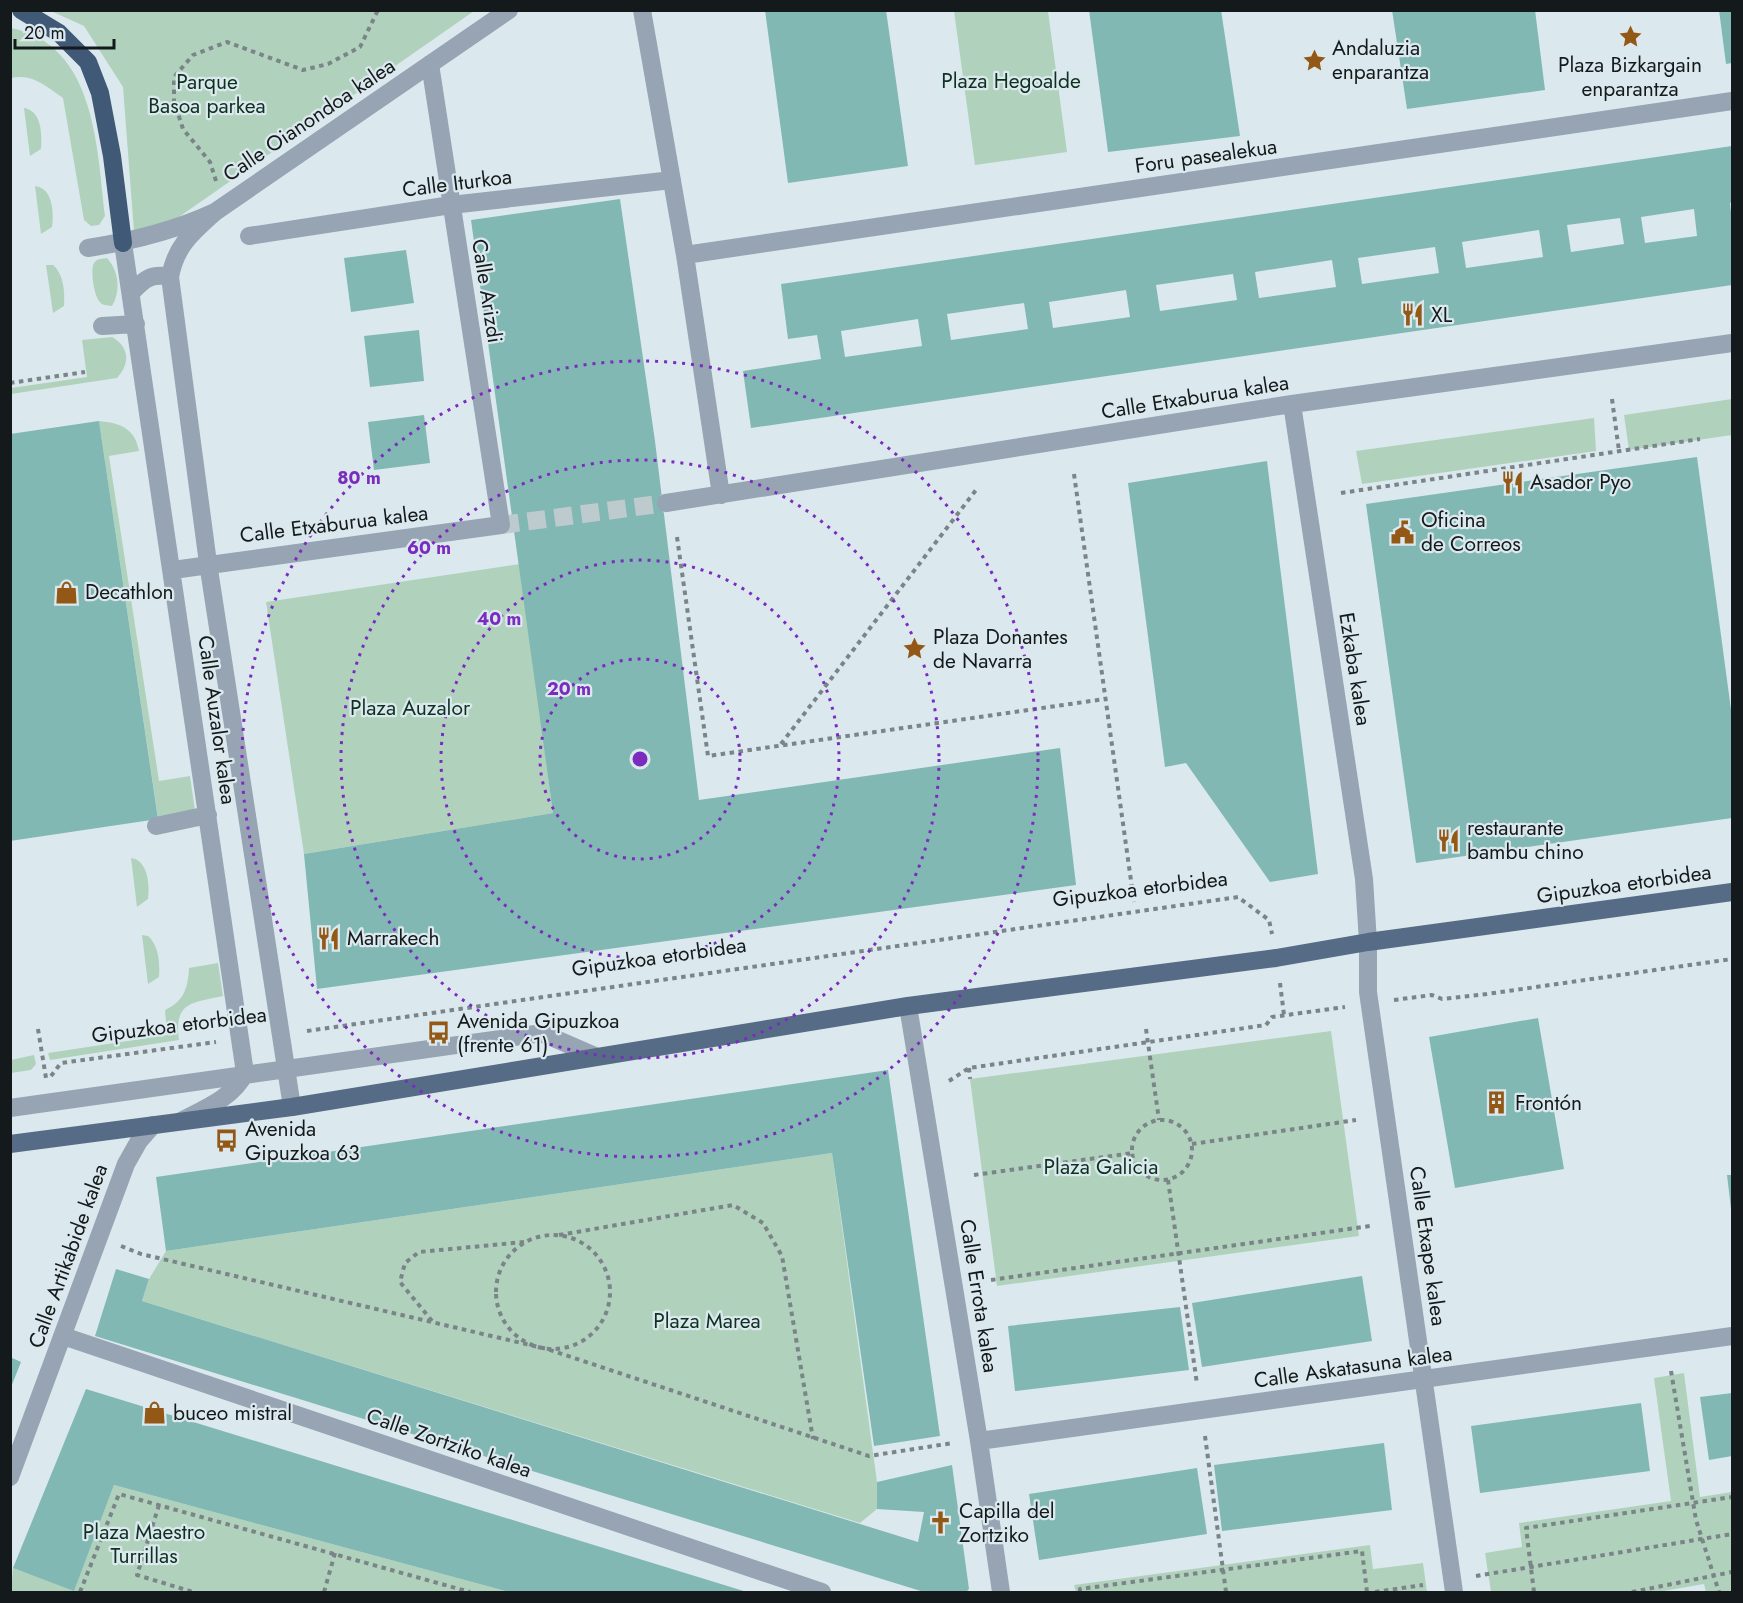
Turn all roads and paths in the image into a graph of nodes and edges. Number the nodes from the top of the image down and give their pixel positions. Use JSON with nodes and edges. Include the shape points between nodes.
{"nodes":[{"id":1,"x":21,"y":10,"type":"edge"},
{"id":2,"x":378,"y":10,"type":"edge"},
{"id":3,"x":508,"y":10,"type":"edge"},
{"id":4,"x":642,"y":10,"type":"edge"},
{"id":5,"x":430,"y":64,"type":"junction"},
{"id":6,"x":1732,"y":101,"type":"edge"},
{"id":7,"x":672,"y":180,"type":"junction"},
{"id":8,"x":216,"y":181,"type":"dead end"},
{"id":9,"x":451,"y":205,"type":"junction"},
{"id":10,"x":215,"y":212,"type":"junction"},
{"id":11,"x":249,"y":236,"type":"dead end"},
{"id":12,"x":123,"y":243,"type":"junction"},
{"id":13,"x":88,"y":248,"type":"dead end"},
{"id":14,"x":685,"y":255,"type":"junction"},
{"id":15,"x":170,"y":277,"type":"junction"},
{"id":16,"x":132,"y":292,"type":"junction"},
{"id":17,"x":136,"y":324,"type":"junction"},
{"id":18,"x":102,"y":326,"type":"dead end"},
{"id":19,"x":1732,"y":343,"type":"edge"},
{"id":20,"x":85,"y":372,"type":"dead end"},
{"id":21,"x":10,"y":382,"type":"edge"},
{"id":22,"x":1612,"y":399,"type":"dead end"},
{"id":23,"x":1292,"y":404,"type":"junction"},
{"id":24,"x":1700,"y":439,"type":"dead end"},
{"id":25,"x":1619,"y":451,"type":"junction"},
{"id":26,"x":1074,"y":474,"type":"dead end"},
{"id":27,"x":976,"y":490,"type":"dead end"},
{"id":28,"x":1341,"y":492,"type":"dead end"},
{"id":29,"x":721,"y":495,"type":"junction"},
{"id":30,"x":666,"y":502,"type":"tunnel mouth"},
{"id":31,"x":501,"y":525,"type":"joint"},
{"id":32,"x":677,"y":537,"type":"dead end"},
{"id":33,"x":208,"y":563,"type":"junction"},
{"id":34,"x":173,"y":570,"type":"junction"},
{"id":35,"x":1105,"y":699,"type":"junction"},
{"id":36,"x":781,"y":745,"type":"junction"},
{"id":37,"x":208,"y":815,"type":"junction"},
{"id":38,"x":156,"y":826,"type":"dead end"},
{"id":39,"x":1732,"y":892,"type":"edge"},
{"id":40,"x":1134,"y":902,"type":"dead end"},
{"id":41,"x":1272,"y":931,"type":"dead end"},
{"id":42,"x":1368,"y":942,"type":"junction"},
{"id":43,"x":1732,"y":959,"type":"edge"},
{"id":44,"x":1369,"y":1003,"type":"junction"},
{"id":45,"x":908,"y":1006,"type":"junction"},
{"id":46,"x":38,"y":1029,"type":"dead end"},
{"id":47,"x":1146,"y":1029,"type":"dead end"},
{"id":48,"x":279,"y":1035,"type":"junction"},
{"id":49,"x":241,"y":1039,"type":"junction"},
{"id":50,"x":1148,"y":1043,"type":"junction"},
{"id":51,"x":595,"y":1056,"type":"junction"},
{"id":52,"x":285,"y":1068,"type":"junction"},
{"id":53,"x":969,"y":1068,"type":"junction"},
{"id":54,"x":245,"y":1073,"type":"junction"},
{"id":55,"x":948,"y":1079,"type":"dead end"},
{"id":56,"x":970,"y":1079,"type":"dead end"},
{"id":57,"x":292,"y":1107,"type":"junction"},
{"id":58,"x":10,"y":1108,"type":"edge"},
{"id":59,"x":1159,"y":1120,"type":"junction"},
{"id":60,"x":1356,"y":1120,"type":"dead end"},
{"id":61,"x":181,"y":1121,"type":"junction"},
{"id":62,"x":153,"y":1125,"type":"junction"},
{"id":63,"x":10,"y":1144,"type":"edge"},
{"id":64,"x":1192,"y":1144,"type":"junction"},
{"id":65,"x":1133,"y":1153,"type":"junction"},
{"id":66,"x":974,"y":1175,"type":"dead end"},
{"id":67,"x":1168,"y":1180,"type":"junction"},
{"id":68,"x":1370,"y":1226,"type":"dead end"},
{"id":69,"x":560,"y":1235,"type":"junction"},
{"id":70,"x":524,"y":1242,"type":"junction"},
{"id":71,"x":116,"y":1244,"type":"dead end"},
{"id":72,"x":1178,"y":1253,"type":"junction"},
{"id":73,"x":991,"y":1280,"type":"dead end"},
{"id":74,"x":433,"y":1322,"type":"junction"},
{"id":75,"x":63,"y":1336,"type":"junction"},
{"id":76,"x":1732,"y":1336,"type":"edge"},
{"id":77,"x":547,"y":1349,"type":"junction"},
{"id":78,"x":1671,"y":1370,"type":"dead end"},
{"id":79,"x":1424,"y":1380,"type":"junction"},
{"id":80,"x":1197,"y":1385,"type":"dead end"},
{"id":81,"x":1205,"y":1436,"type":"dead end"},
{"id":82,"x":813,"y":1439,"type":"junction"},
{"id":83,"x":979,"y":1441,"type":"junction"},
{"id":84,"x":954,"y":1443,"type":"dead end"},
{"id":85,"x":10,"y":1477,"type":"edge"},
{"id":86,"x":1732,"y":1497,"type":"edge"},
{"id":87,"x":1693,"y":1503,"type":"junction"},
{"id":88,"x":159,"y":1505,"type":"junction"},
{"id":89,"x":1732,"y":1534,"type":"edge"},
{"id":90,"x":1703,"y":1540,"type":"junction"},
{"id":91,"x":335,"y":1553,"type":"junction"},
{"id":92,"x":1531,"y":1568,"type":"junction"},
{"id":93,"x":1223,"y":1569,"type":"junction"},
{"id":94,"x":1732,"y":1572,"type":"edge"},
{"id":95,"x":1473,"y":1577,"type":"dead end"},
{"id":96,"x":1714,"y":1578,"type":"junction"},
{"id":97,"x":1423,"y":1585,"type":"dead end"},
{"id":98,"x":451,"y":1587,"type":"junction"},
{"id":99,"x":80,"y":1593,"type":"edge"},
{"id":100,"x":193,"y":1593,"type":"edge"},
{"id":101,"x":324,"y":1593,"type":"edge"},
{"id":102,"x":449,"y":1593,"type":"edge"},
{"id":103,"x":470,"y":1593,"type":"edge"},
{"id":104,"x":822,"y":1593,"type":"edge"},
{"id":105,"x":1001,"y":1593,"type":"edge"},
{"id":106,"x":1080,"y":1593,"type":"edge"},
{"id":107,"x":1226,"y":1593,"type":"edge"},
{"id":108,"x":1367,"y":1593,"type":"edge"},
{"id":109,"x":1375,"y":1593,"type":"edge"},
{"id":110,"x":1454,"y":1593,"type":"edge"},
{"id":111,"x":1534,"y":1593,"type":"edge"},
{"id":112,"x":1632,"y":1593,"type":"edge"},
{"id":113,"x":1719,"y":1593,"type":"edge"}],
"edges":[{"from":1,"to":12,"type":"highway","via":[[59,33],[88,62],[100,93]]},
{"from":2,"to":8,"type":"path","via":[[360,47],[320,66],[303,70],[226,42],[193,55],[174,77],[174,101],[183,129],[210,162]]},
{"from":3,"to":5,"type":"street","name":"Calle Oianondoa kalea"},
{"from":4,"to":7,"type":"street"},
{"from":5,"to":9,"type":"street","name":"Calle Arizdi"},
{"from":5,"to":10,"type":"street","name":"Calle Oianondoa kalea"},
{"from":6,"to":14,"type":"street","name":"Foru pasealekua"},
{"from":7,"to":9,"type":"street","name":"Calle Iturkoa"},
{"from":7,"to":14,"type":"street"},
{"from":9,"to":11,"type":"street","name":"Calle Iturkoa"},
{"from":9,"to":31,"type":"street","name":"Calle Arizdi"},
{"from":10,"to":12,"type":"street","name":"Calle Oianondoa kalea","via":[[182,227]]},
{"from":10,"to":15,"type":"street","name":"Calle Auzalor kalea","via":[[174,256]]},
{"from":12,"to":13,"type":"street","name":"Calle Oianondoa kalea"},
{"from":12,"to":16,"type":"street","name":"Calle Auzalor kalea"},
{"from":14,"to":29,"type":"street"},
{"from":15,"to":16,"type":"street","via":[[157,274]]},
{"from":15,"to":33,"type":"street","name":"Calle Auzalor kalea"},
{"from":16,"to":17,"type":"street","name":"Calle Auzalor kalea"},
{"from":17,"to":18,"type":"street"},
{"from":17,"to":34,"type":"street","name":"Calle Auzalor kalea"},
{"from":19,"to":23,"type":"street","name":"Calle Etxaburua kalea"},
{"from":20,"to":21,"type":"path"},
{"from":22,"to":25,"type":"path"},
{"from":23,"to":29,"type":"street","name":"Calle Etxaburua kalea"},
{"from":23,"to":42,"type":"street","name":"Ezkaba kalea","via":[[1364,879]]},
{"from":24,"to":25,"type":"path"},
{"from":25,"to":28,"type":"path"},
{"from":26,"to":35,"type":"path"},
{"from":27,"to":36,"type":"path"},
{"from":29,"to":30,"type":"street","name":"Calle Etxaburua kalea"},
{"from":31,"to":33,"type":"street","name":"Calle Etxaburua kalea"},
{"from":32,"to":36,"type":"path","via":[[708,756]]},
{"from":33,"to":34,"type":"street","name":"Calle Etxaburua kalea"},
{"from":33,"to":48,"type":"street","name":"Calle Auzalor kalea"},
{"from":34,"to":37,"type":"street","name":"Calle Auzalor kalea"},
{"from":35,"to":36,"type":"path"},
{"from":35,"to":40,"type":"path"},
{"from":37,"to":38,"type":"street"},
{"from":37,"to":49,"type":"street","name":"Calle Auzalor kalea"},
{"from":39,"to":42,"type":"main road","name":"Gipuzkoa etorbidea"},
{"from":41,"to":48,"type":"path","name":"Gipuzkoa etorbidea","via":[[1269,920],[1238,897]]},
{"from":42,"to":44,"type":"street","name":"Calle Etxape kalea"},
{"from":42,"to":45,"type":"main road","name":"Gipuzkoa etorbidea","via":[[1276,958]]},
{"from":43,"to":44,"type":"path","via":[[1487,994],[1442,999],[1432,995]]},
{"from":44,"to":50,"type":"path","via":[[1272,1017],[1266,1025]]},
{"from":44,"to":79,"type":"street","name":"Calle Etxape kalea"},
{"from":45,"to":51,"type":"main road","name":"Gipuzkoa etorbidea"},
{"from":45,"to":83,"type":"street","name":"Calle Errota kalea"},
{"from":46,"to":49,"type":"path","name":"Gipuzkoa etorbidea","via":[[46,1082],[61,1063]]},
{"from":47,"to":50,"type":"path"},
{"from":48,"to":52,"type":"street","name":"Calle Auzalor kalea"},
{"from":49,"to":54,"type":"street","name":"Calle Auzalor kalea"},
{"from":50,"to":53,"type":"path"},
{"from":50,"to":59,"type":"path"},
{"from":51,"to":52,"type":"street","via":[[542,1033]]},
{"from":51,"to":57,"type":"main road","name":"Gipuzkoa etorbidea"},
{"from":52,"to":54,"type":"street"},
{"from":52,"to":57,"type":"street","name":"Calle Auzalor kalea"},
{"from":53,"to":55,"type":"path"},
{"from":53,"to":56,"type":"path"},
{"from":54,"to":58,"type":"street"},
{"from":54,"to":61,"type":"street","via":[[239,1085],[218,1101]]},
{"from":57,"to":61,"type":"main road","name":"Gipuzkoa etorbidea"},
{"from":59,"to":64,"type":"path","via":[[1184,1129]]},
{"from":59,"to":65,"type":"path","via":[[1142,1128]]},
{"from":60,"to":64,"type":"path"},
{"from":61,"to":62,"type":"main road","name":"Gipuzkoa etorbidea"},
{"from":62,"to":63,"type":"main road","name":"Gipuzkoa etorbidea"},
{"from":62,"to":75,"type":"street","name":"Calle Artikabide kalea","via":[[126,1164]]},
{"from":64,"to":67,"type":"path","via":[[1184,1171]]},
{"from":65,"to":66,"type":"path"},
{"from":65,"to":67,"type":"path","via":[[1135,1162],[1148,1177]]},
{"from":67,"to":72,"type":"path"},
{"from":68,"to":72,"type":"path"},
{"from":69,"to":70,"type":"path","via":[[541,1235]]},
{"from":69,"to":77,"type":"path","via":[[578,1240],[594,1252],[605,1268],[610,1288],[608,1307],[599,1325],[585,1339],[567,1347]]},
{"from":69,"to":82,"type":"path","via":[[733,1206],[763,1223],[782,1256]]},
{"from":70,"to":74,"type":"path","via":[[419,1252],[405,1263],[400,1282]]},
{"from":70,"to":77,"type":"path","via":[[501,1268],[497,1303],[514,1334]]},
{"from":71,"to":74,"type":"path","via":[[141,1254]]},
{"from":72,"to":73,"type":"path"},
{"from":72,"to":80,"type":"path"},
{"from":74,"to":77,"type":"path"},
{"from":75,"to":85,"type":"street","name":"Calle Artikabide kalea"},
{"from":75,"to":104,"type":"street","name":"Calle Zortziko kalea"},
{"from":76,"to":79,"type":"street","name":"Calle Askatasuna kalea"},
{"from":77,"to":82,"type":"path"},
{"from":78,"to":87,"type":"path"},
{"from":79,"to":83,"type":"street","name":"Calle Askatasuna kalea"},
{"from":79,"to":110,"type":"street","name":"Calle Etxape kalea"},
{"from":81,"to":93,"type":"path"},
{"from":82,"to":84,"type":"path","via":[[868,1456]]},
{"from":83,"to":105,"type":"street","name":"Calle Errota kalea"},
{"from":86,"to":87,"type":"path"},
{"from":87,"to":90,"type":"path"},
{"from":87,"to":92,"type":"path","via":[[1526,1528]]},
{"from":88,"to":91,"type":"path"},
{"from":88,"to":99,"type":"path","via":[[119,1494]]},
{"from":88,"to":100,"type":"path","via":[[137,1575]]},
{"from":89,"to":90,"type":"path"},
{"from":90,"to":92,"type":"path"},
{"from":90,"to":96,"type":"path"},
{"from":91,"to":98,"type":"path"},
{"from":91,"to":101,"type":"path"},
{"from":92,"to":95,"type":"path"},
{"from":92,"to":111,"type":"path"},
{"from":93,"to":106,"type":"path","via":[[1080,1589]]},
{"from":93,"to":107,"type":"path"},
{"from":93,"to":108,"type":"path","via":[[1362,1551]]},
{"from":94,"to":96,"type":"path"},
{"from":96,"to":112,"type":"path"},
{"from":96,"to":113,"type":"path"},
{"from":97,"to":109,"type":"path"},
{"from":98,"to":102,"type":"path"},
{"from":98,"to":103,"type":"path"}]}
